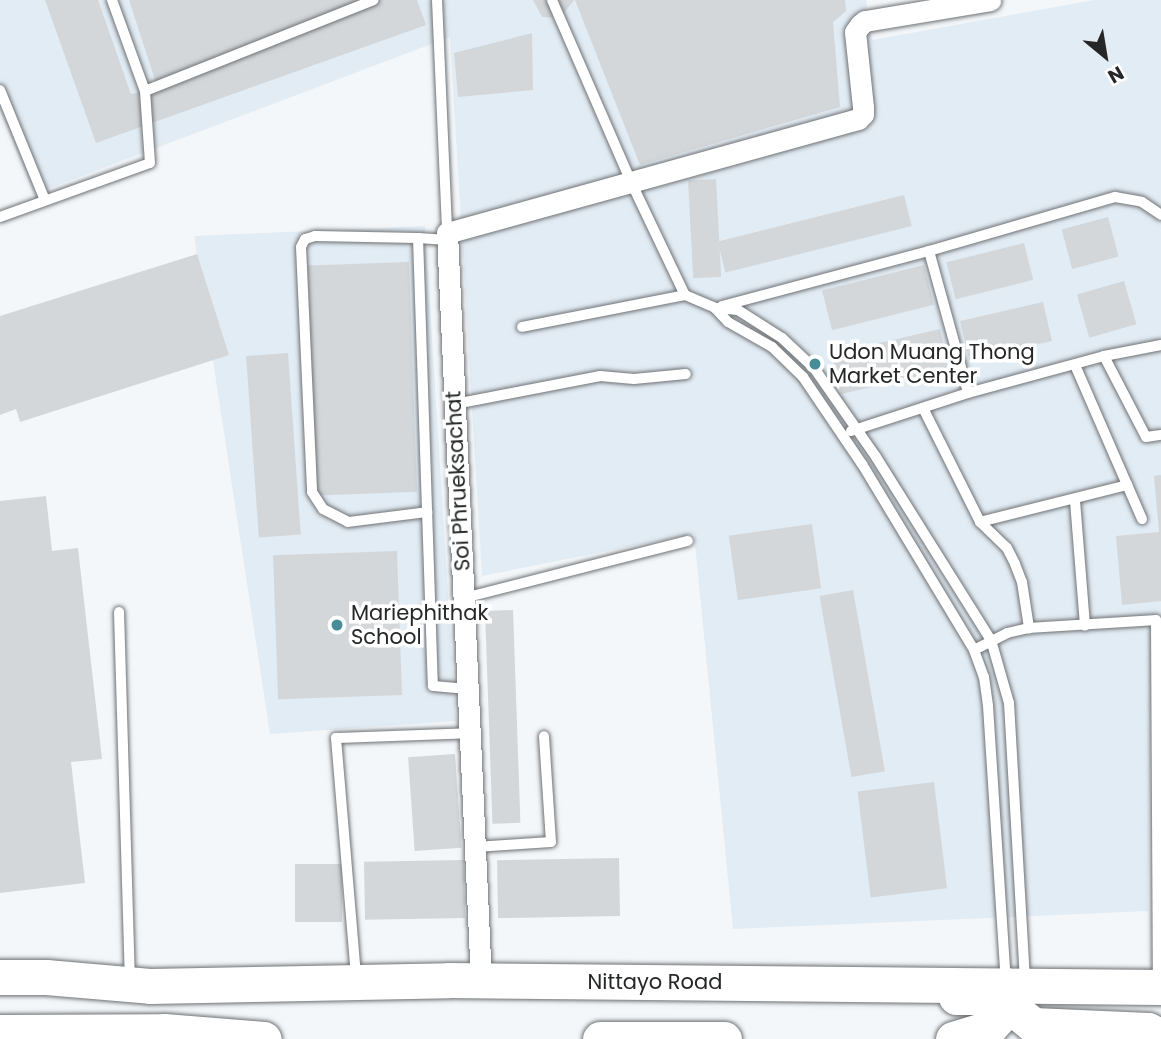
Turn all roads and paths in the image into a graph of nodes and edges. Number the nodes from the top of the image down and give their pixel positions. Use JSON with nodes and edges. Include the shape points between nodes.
{"nodes":[{"id":1,"x":112,"y":0,"type":"edge"},
{"id":2,"x":374,"y":0,"type":"edge"},
{"id":3,"x":437,"y":0,"type":"edge"},
{"id":4,"x":552,"y":0,"type":"edge"},
{"id":5,"x":990,"y":0,"type":"edge"},
{"id":6,"x":0,"y":90,"type":"edge"},
{"id":7,"x":145,"y":91,"type":"junction"},
{"id":8,"x":631,"y":182,"type":"junction"},
{"id":9,"x":45,"y":200,"type":"junction"},
{"id":10,"x":1161,"y":216,"type":"edge"},
{"id":11,"x":0,"y":217,"type":"edge"},
{"id":12,"x":447,"y":237,"type":"junction"},
{"id":13,"x":418,"y":238,"type":"junction"},
{"id":14,"x":929,"y":251,"type":"junction"},
{"id":15,"x":685,"y":295,"type":"junction"},
{"id":16,"x":715,"y":307,"type":"junction"},
{"id":17,"x":522,"y":327,"type":"dead end"},
{"id":18,"x":1161,"y":345,"type":"edge"},
{"id":19,"x":1104,"y":356,"type":"junction"},
{"id":20,"x":1075,"y":365,"type":"junction"},
{"id":21,"x":686,"y":374,"type":"dead end"},
{"id":22,"x":968,"y":393,"type":"junction"},
{"id":23,"x":455,"y":404,"type":"junction"},
{"id":24,"x":923,"y":408,"type":"junction"},
{"id":25,"x":856,"y":428,"type":"junction"},
{"id":26,"x":1161,"y":435,"type":"edge"},
{"id":27,"x":844,"y":437,"type":"junction"},
{"id":28,"x":1127,"y":485,"type":"junction"},
{"id":29,"x":1075,"y":501,"type":"junction"},
{"id":30,"x":427,"y":512,"type":"junction"},
{"id":31,"x":1142,"y":519,"type":"dead end"},
{"id":32,"x":980,"y":523,"type":"junction"},
{"id":33,"x":688,"y":541,"type":"dead end"},
{"id":34,"x":464,"y":598,"type":"junction"},
{"id":35,"x":119,"y":612,"type":"dead end"},
{"id":36,"x":1085,"y":626,"type":"junction"},
{"id":37,"x":1029,"y":628,"type":"junction"},
{"id":38,"x":991,"y":640,"type":"junction"},
{"id":39,"x":974,"y":650,"type":"junction"},
{"id":40,"x":468,"y":689,"type":"junction"},
{"id":41,"x":470,"y":733,"type":"junction"},
{"id":42,"x":544,"y":736,"type":"dead end"},
{"id":43,"x":475,"y":847,"type":"junction"},
{"id":44,"x":1159,"y":925,"type":"edge"},
{"id":45,"x":0,"y":977,"type":"edge"},
{"id":46,"x":356,"y":981,"type":"junction"},
{"id":47,"x":481,"y":981,"type":"junction"},
{"id":48,"x":1016,"y":985,"type":"junction"},
{"id":49,"x":140,"y":986,"type":"junction"},
{"id":50,"x":199,"y":986,"type":"junction"},
{"id":51,"x":1159,"y":987,"type":"edge"},
{"id":52,"x":0,"y":1001,"type":"edge"},
{"id":53,"x":0,"y":1032,"type":"edge"},
{"id":54,"x":1161,"y":1037,"type":"edge"},
{"id":55,"x":264,"y":1039,"type":"edge"},
{"id":56,"x":600,"y":1039,"type":"edge"},
{"id":57,"x":656,"y":1039,"type":"edge"},
{"id":58,"x":724,"y":1039,"type":"edge"},
{"id":59,"x":953,"y":1039,"type":"edge"}],
"edges":[{"from":1,"to":7,"type":"lane"},
{"from":2,"to":7,"type":"lane"},
{"from":3,"to":12,"type":"lane"},
{"from":4,"to":8,"type":"lane"},
{"from":5,"to":8,"type":"street","via":[[860,25],[855,32],[863,114],[858,120]]},
{"from":6,"to":9,"type":"lane"},
{"from":7,"to":9,"type":"lane","via":[[150,163]]},
{"from":8,"to":12,"type":"street"},
{"from":8,"to":15,"type":"lane"},
{"from":9,"to":11,"type":"lane"},
{"from":10,"to":14,"type":"lane","via":[[1142,202],[1115,197]]},
{"from":12,"to":13,"type":"lane"},
{"from":12,"to":23,"type":"street","name":"Soi Phrueksachat"},
{"from":13,"to":30,"type":"lane"},
{"from":13,"to":30,"type":"lane","via":[[315,236],[305,239],[301,247],[312,492],[323,509],[348,522]]},
{"from":14,"to":16,"type":"lane"},
{"from":14,"to":22,"type":"lane"},
{"from":15,"to":16,"type":"lane"},
{"from":15,"to":17,"type":"lane"},
{"from":16,"to":25,"type":"lane","via":[[738,310],[782,338],[814,368]]},
{"from":16,"to":27,"type":"lane","via":[[727,322],[772,347],[803,377]]},
{"from":18,"to":19,"type":"lane"},
{"from":19,"to":20,"type":"lane"},
{"from":19,"to":26,"type":"lane","via":[[1146,437]]},
{"from":20,"to":22,"type":"lane"},
{"from":20,"to":28,"type":"lane"},
{"from":21,"to":23,"type":"lane","via":[[634,379],[600,376]]},
{"from":22,"to":24,"type":"lane"},
{"from":23,"to":34,"type":"street","name":"Soi Phrueksachat"},
{"from":24,"to":25,"type":"lane"},
{"from":24,"to":32,"type":"lane"},
{"from":25,"to":27,"type":"lane"},
{"from":25,"to":38,"type":"lane"},
{"from":27,"to":39,"type":"lane"},
{"from":28,"to":29,"type":"lane"},
{"from":28,"to":31,"type":"lane"},
{"from":29,"to":32,"type":"lane"},
{"from":29,"to":36,"type":"lane"},
{"from":30,"to":40,"type":"lane","via":[[433,686]]},
{"from":32,"to":37,"type":"lane","via":[[1007,548],[1016,564]]},
{"from":33,"to":34,"type":"lane"},
{"from":34,"to":40,"type":"street","name":"Soi Phrueksachat"},
{"from":35,"to":49,"type":"lane"},
{"from":36,"to":37,"type":"lane"},
{"from":36,"to":44,"type":"lane","via":[[1156,620]]},
{"from":37,"to":38,"type":"lane"},
{"from":38,"to":39,"type":"lane"},
{"from":38,"to":48,"type":"lane","via":[[1009,703]]},
{"from":39,"to":48,"type":"lane","via":[[988,705]]},
{"from":40,"to":41,"type":"street","name":"Soi Phrueksachat"},
{"from":41,"to":43,"type":"street","name":"Soi Phrueksachat"},
{"from":41,"to":46,"type":"lane","via":[[336,738]]},
{"from":42,"to":43,"type":"lane","via":[[551,842]]},
{"from":43,"to":47,"type":"street","name":"Soi Phrueksachat"},
{"from":44,"to":51,"type":"lane"},
{"from":45,"to":49,"type":"main road","name":"Nittayo Road"},
{"from":46,"to":47,"type":"main road","name":"Nittayo Road"},
{"from":46,"to":50,"type":"main road","name":"Nittayo Road"},
{"from":47,"to":48,"type":"main road","name":"Nittayo Road"},
{"from":48,"to":51,"type":"main road","name":"Nittayo Road"},
{"from":48,"to":54,"type":"main road","via":[[1011,1007],[1033,1025],[1148,1030]]},
{"from":49,"to":50,"type":"main road","name":"Nittayo Road"},
{"from":49,"to":52,"type":"main road","name":"Nittayo Road","via":[[45,1001]]},
{"from":50,"to":59,"type":"main road","via":[[233,999],[992,1000],[999,1009],[995,1024]]},
{"from":53,"to":55,"type":"main road","via":[[164,1031]]},
{"from":56,"to":57,"type":"main road"},
{"from":57,"to":58,"type":"main road"}]}
